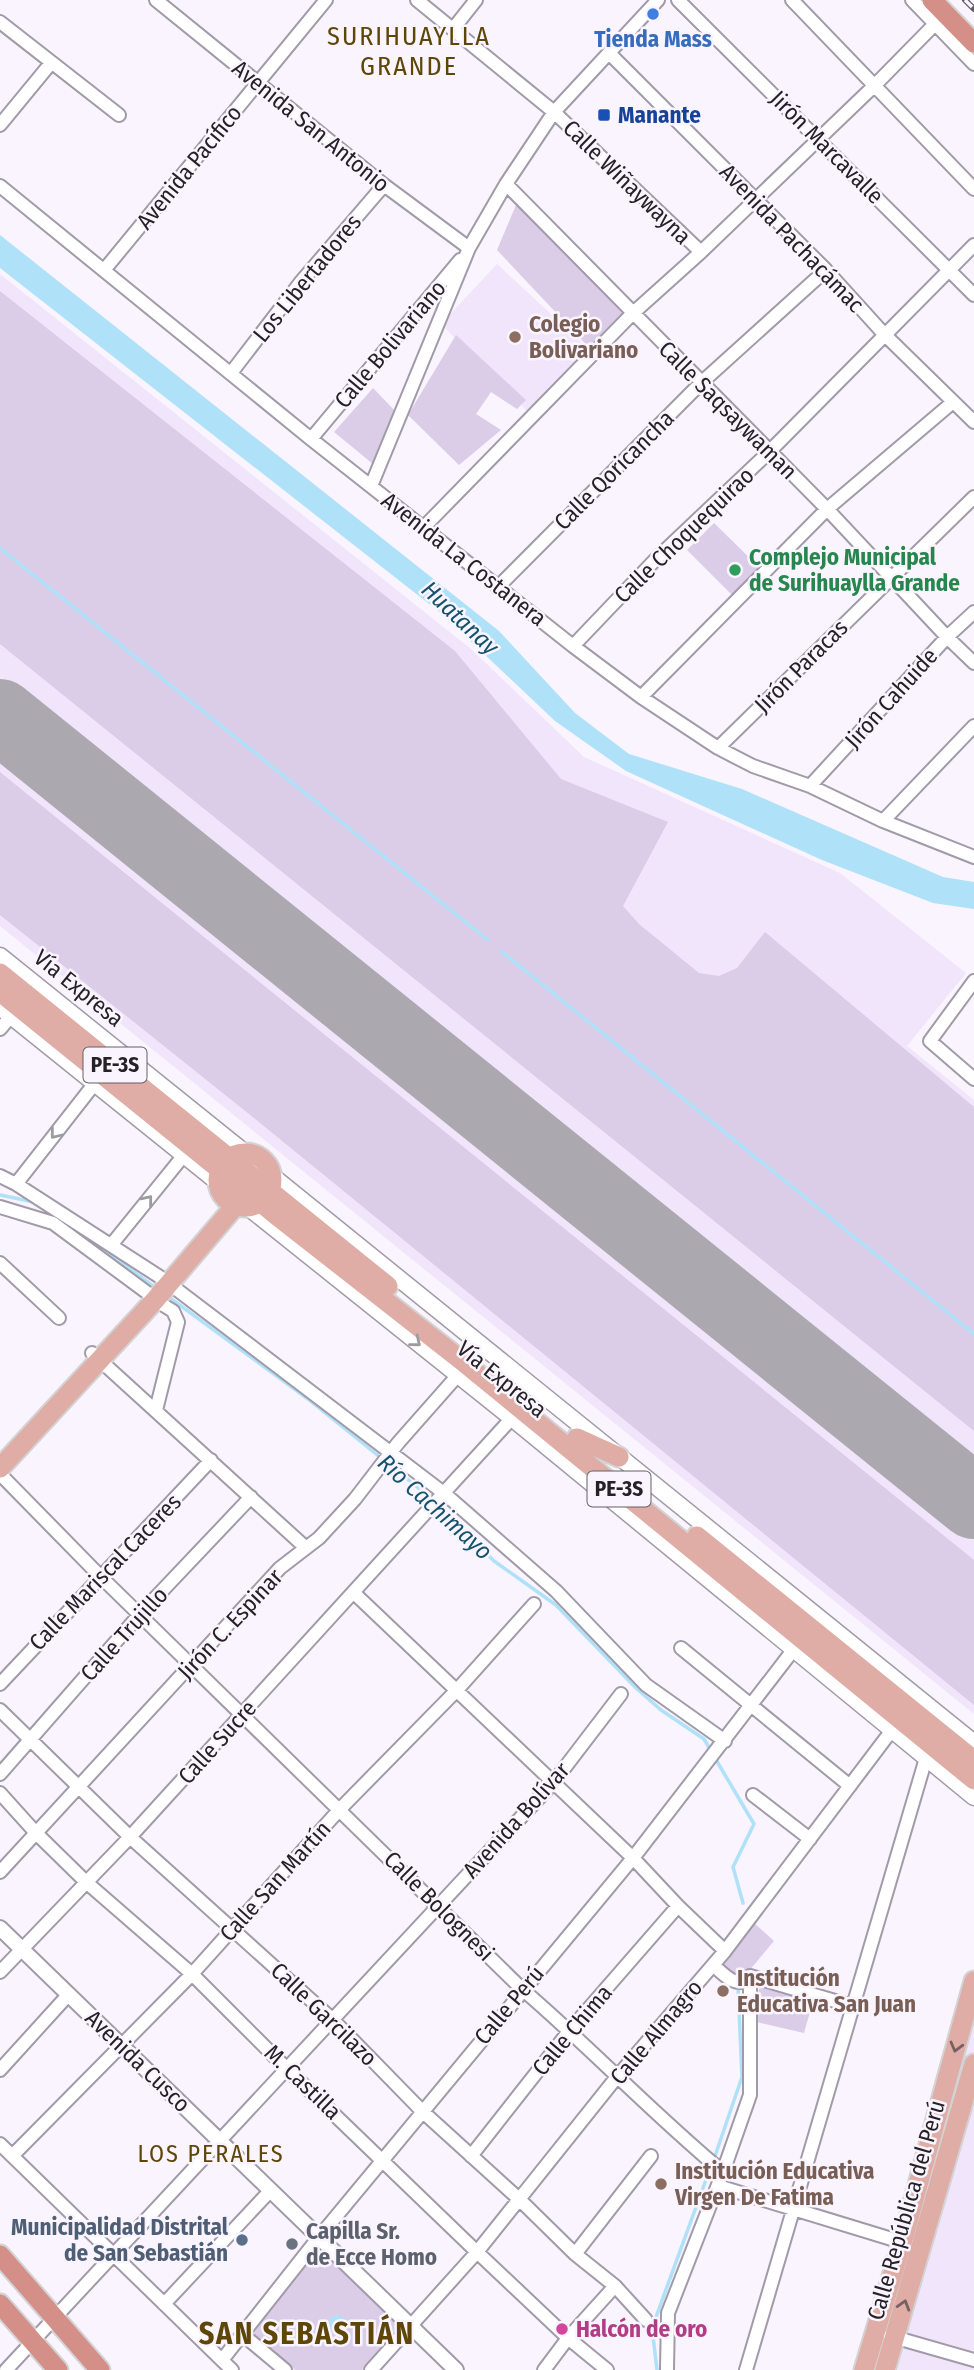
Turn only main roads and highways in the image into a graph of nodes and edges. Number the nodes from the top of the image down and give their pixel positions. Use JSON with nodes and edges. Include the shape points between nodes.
{"nodes":[{"id":1,"x":932,"y":0,"type":"edge"},
{"id":2,"x":950,"y":0,"type":"edge"},
{"id":3,"x":974,"y":24,"type":"edge"},
{"id":4,"x":974,"y":43,"type":"edge"},
{"id":5,"x":0,"y":956,"type":"edge"},
{"id":6,"x":0,"y":965,"type":"edge"},
{"id":7,"x":4,"y":994,"type":"edge"},
{"id":8,"x":243,"y":1185,"type":"junction"},
{"id":9,"x":96,"y":1356,"type":"junction"},
{"id":10,"x":573,"y":1443,"type":"junction"},
{"id":11,"x":0,"y":1452,"type":"edge"},
{"id":12,"x":619,"y":1457,"type":"junction"},
{"id":13,"x":0,"y":1468,"type":"edge"},
{"id":14,"x":595,"y":1486,"type":"junction"},
{"id":15,"x":704,"y":1525,"type":"junction"},
{"id":16,"x":677,"y":1553,"type":"junction"},
{"id":17,"x":723,"y":1565,"type":"junction"},
{"id":18,"x":974,"y":1743,"type":"edge"},
{"id":19,"x":974,"y":1760,"type":"edge"},
{"id":20,"x":974,"y":1780,"type":"edge"},
{"id":21,"x":974,"y":1797,"type":"edge"},
{"id":22,"x":974,"y":1981,"type":"edge"},
{"id":23,"x":974,"y":2064,"type":"edge"},
{"id":24,"x":912,"y":2245,"type":"junction"},
{"id":25,"x":0,"y":2255,"type":"edge"},
{"id":26,"x":0,"y":2304,"type":"edge"},
{"id":27,"x":885,"y":2335,"type":"junction"},
{"id":28,"x":58,"y":2370,"type":"edge"},
{"id":29,"x":100,"y":2370,"type":"edge"},
{"id":30,"x":864,"y":2370,"type":"edge"},
{"id":31,"x":884,"y":2370,"type":"edge"}],
"edges":[{"from":1,"to":4,"type":"highway"},
{"from":2,"to":3,"type":"highway"},
{"from":5,"to":8,"type":"main road","name":"Vía Expresa","number":"PE-3S"},
{"from":6,"to":7,"type":"main road"},
{"from":7,"to":8,"type":"main road","name":"Vía Expresa","number":"PE-3S"},
{"from":7,"to":8,"type":"main road","name":"Vía Expresa","number":"PE-3S","via":[[95,1083],[184,1155]]},
{"from":8,"to":9,"type":"main road","via":[[159,1289]]},
{"from":8,"to":10,"type":"main road","name":"Vía Expresa","number":"PE-3S"},
{"from":8,"to":12,"type":"main road","name":"Vía Expresa","number":"PE-3S"},
{"from":8,"to":14,"type":"main road","name":"Vía Expresa","number":"PE-3S","one_way":true,"via":[[458,1376]]},
{"from":9,"to":11,"type":"main road"},
{"from":9,"to":13,"type":"main road"},
{"from":10,"to":12,"type":"main road"},
{"from":10,"to":14,"type":"main road"},
{"from":10,"to":17,"type":"main road","name":"Vía Expresa","number":"PE-3S"},
{"from":12,"to":15,"type":"main road","name":"Vía Expresa","number":"PE-3S"},
{"from":14,"to":16,"type":"main road","name":"Vía Expresa","number":"PE-3S"},
{"from":15,"to":17,"type":"main road"},
{"from":15,"to":18,"type":"main road","name":"Vía Expresa","number":"PE-3S"},
{"from":16,"to":17,"type":"main road"},
{"from":16,"to":21,"type":"main road","name":"Vía Expresa","number":"PE-3S"},
{"from":17,"to":19,"type":"main road","name":"Vía Expresa","number":"PE-3S"},
{"from":17,"to":20,"type":"main road","name":"Vía Expresa","number":"PE-3S"},
{"from":22,"to":24,"type":"main road","name":"Calle República del Perú","one_way":true},
{"from":23,"to":24,"type":"main road","name":"Calle República del Perú"},
{"from":24,"to":27,"type":"main road","name":"Calle República del Perú"},
{"from":25,"to":29,"type":"highway"},
{"from":26,"to":28,"type":"highway"},
{"from":27,"to":30,"type":"main road","name":"Calle República del Perú"},
{"from":27,"to":31,"type":"main road","name":"Calle República del Perú"}]}
